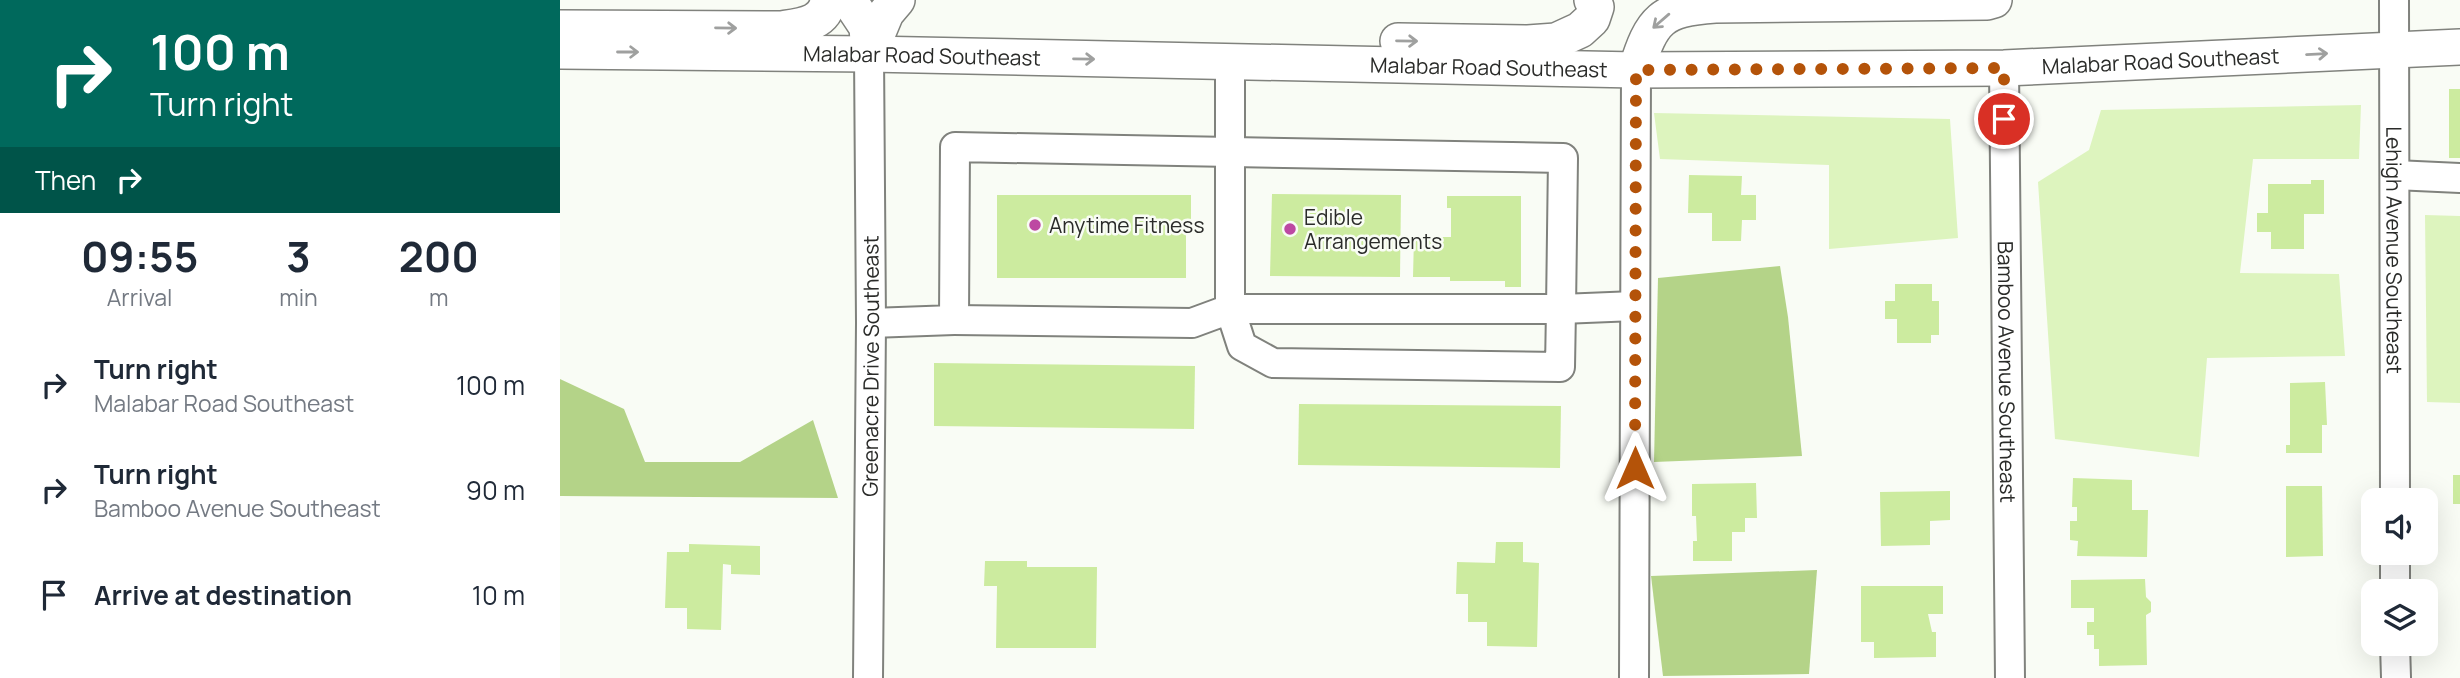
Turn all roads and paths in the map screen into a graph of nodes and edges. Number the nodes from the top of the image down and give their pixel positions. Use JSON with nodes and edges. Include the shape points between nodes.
{"nodes":[{"id":1,"x":828,"y":0,"type":"edge"},
{"id":2,"x":849,"y":0,"type":"edge"},
{"id":3,"x":897,"y":0,"type":"edge"},
{"id":4,"x":1592,"y":0,"type":"edge"},
{"id":5,"x":1994,"y":0,"type":"edge"},
{"id":6,"x":2394,"y":0,"type":"edge"},
{"id":7,"x":560,"y":28,"type":"edge"},
{"id":8,"x":2460,"y":47,"type":"edge"},
{"id":9,"x":2394,"y":50,"type":"junction"},
{"id":10,"x":560,"y":51,"type":"edge"},
{"id":11,"x":869,"y":54,"type":"junction"},
{"id":12,"x":1230,"y":62,"type":"junction"},
{"id":13,"x":1270,"y":63,"type":"junction"},
{"id":14,"x":2004,"y":68,"type":"junction"},
{"id":15,"x":1636,"y":70,"type":"junction"},
{"id":16,"x":1230,"y":152,"type":"junction"},
{"id":17,"x":2395,"y":175,"type":"junction"},
{"id":18,"x":2460,"y":178,"type":"edge"},
{"id":19,"x":1635,"y":306,"type":"junction"},
{"id":20,"x":1230,"y":309,"type":"junction"},
{"id":21,"x":1561,"y":309,"type":"junction"},
{"id":22,"x":954,"y":320,"type":"junction"},
{"id":23,"x":871,"y":323,"type":"junction"},
{"id":24,"x":2395,"y":488,"type":"edge"},
{"id":25,"x":2395,"y":656,"type":"edge"},
{"id":26,"x":868,"y":678,"type":"edge"},
{"id":27,"x":1634,"y":678,"type":"edge"},
{"id":28,"x":2010,"y":678,"type":"edge"},
{"id":29,"x":2396,"y":678,"type":"edge"}],
"edges":[{"from":7,"to":1,"type":"main road","one_way":true,"via":[[781,29],[808,25],[821,17]]},
{"from":2,"to":11,"type":"main road","via":[[867,27]]},
{"from":3,"to":11,"type":"main road","via":[[886,13]]},
{"from":13,"to":4,"type":"main road","one_way":true,"via":[[1324,41],[1556,41],[1592,19],[1596,7]]},
{"from":5,"to":15,"type":"main road","one_way":true,"via":[[1686,7],[1654,25]]},
{"from":6,"to":9,"type":"street","name":"Lehigh Avenue Southeast"},
{"from":8,"to":9,"type":"main road","name":"Malabar Road Southeast"},
{"from":14,"to":9,"type":"main road","name":"Malabar Road Southeast","one_way":true},
{"from":9,"to":17,"type":"street","name":"Lehigh Avenue Southeast"},
{"from":10,"to":11,"type":"main road","name":"Malabar Road Southeast","one_way":true},
{"from":11,"to":12,"type":"main road","name":"Malabar Road Southeast","one_way":true},
{"from":11,"to":23,"type":"street","name":"Greenacre Drive Southeast"},
{"from":12,"to":13,"type":"main road","name":"Malabar Road Southeast"},
{"from":12,"to":16,"type":"street"},
{"from":13,"to":15,"type":"main road","name":"Malabar Road Southeast"},
{"from":14,"to":15,"type":"main road","name":"Malabar Road Southeast"},
{"from":14,"to":28,"type":"street","name":"Bamboo Avenue Southeast"},
{"from":15,"to":19,"type":"street"},
{"from":16,"to":20,"type":"street"},
{"from":16,"to":21,"type":"street","via":[[1563,158]]},
{"from":16,"to":22,"type":"street","via":[[955,147]]},
{"from":17,"to":18,"type":"street"},
{"from":17,"to":24,"type":"street","name":"Lehigh Avenue Southeast"},
{"from":19,"to":21,"type":"street"},
{"from":19,"to":27,"type":"street"},
{"from":20,"to":21,"type":"street"},
{"from":20,"to":21,"type":"street","via":[[1242,346],[1273,363],[1559,367]]},
{"from":20,"to":22,"type":"street","via":[[1192,323]]},
{"from":22,"to":23,"type":"street"},
{"from":23,"to":26,"type":"street","name":"Greenacre Drive Southeast"},
{"from":25,"to":29,"type":"street"}]}
